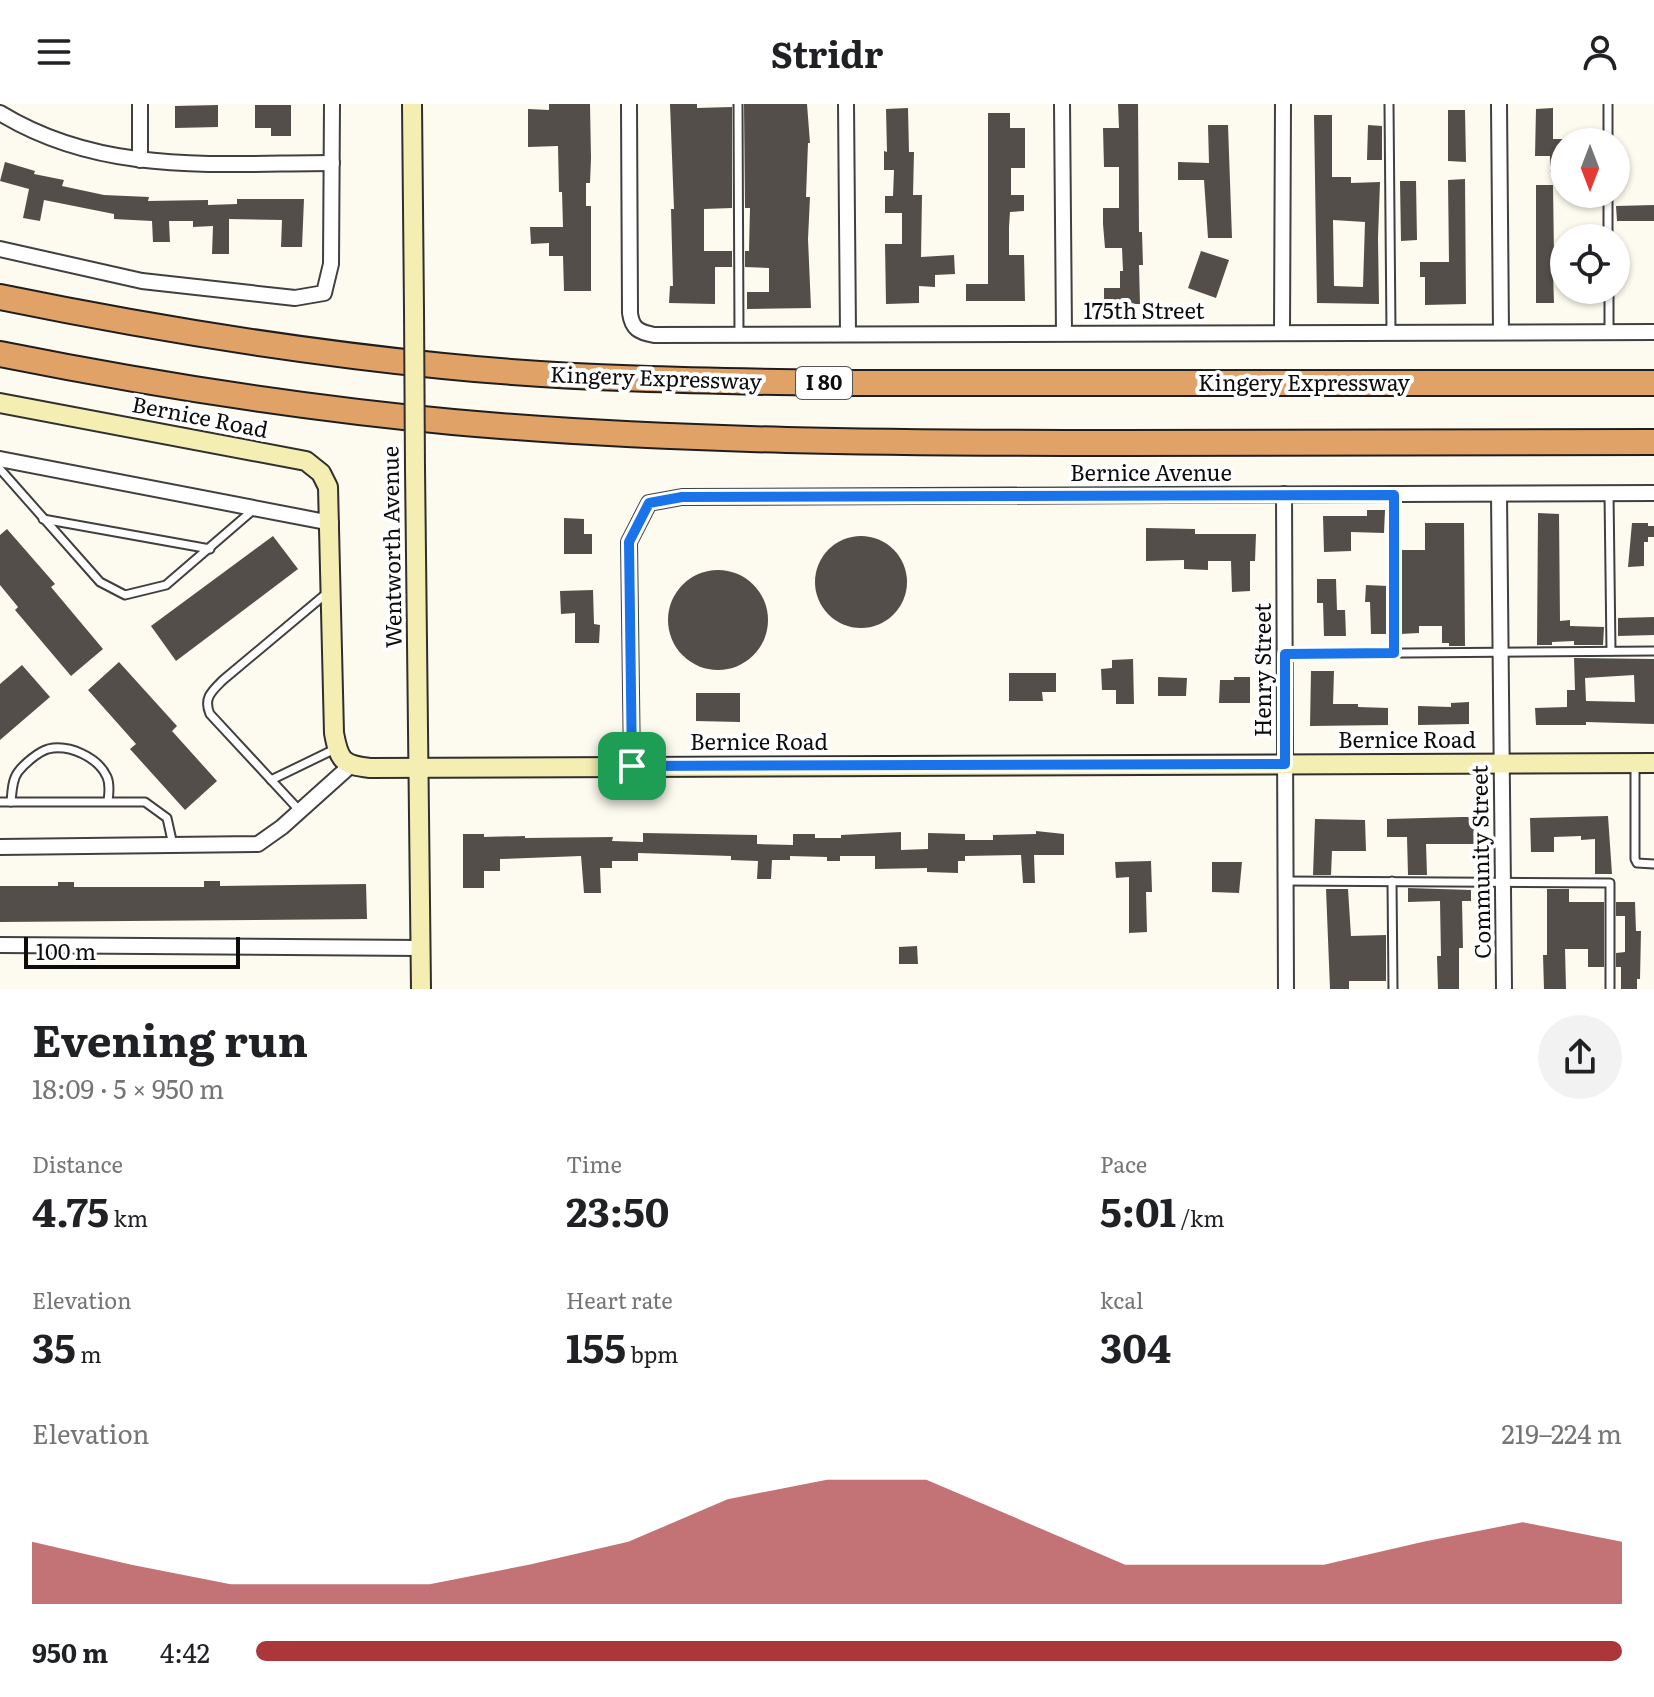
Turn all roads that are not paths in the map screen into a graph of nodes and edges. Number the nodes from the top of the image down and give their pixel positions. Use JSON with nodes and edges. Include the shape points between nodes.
{"nodes":[{"id":1,"x":140,"y":104,"type":"edge"},
{"id":2,"x":332,"y":104,"type":"edge"},
{"id":3,"x":412,"y":104,"type":"edge"},
{"id":4,"x":629,"y":104,"type":"edge"},
{"id":5,"x":738,"y":104,"type":"edge"},
{"id":6,"x":846,"y":104,"type":"edge"},
{"id":7,"x":1062,"y":104,"type":"edge"},
{"id":8,"x":1283,"y":104,"type":"edge"},
{"id":9,"x":1389,"y":104,"type":"edge"},
{"id":10,"x":1499,"y":104,"type":"edge"},
{"id":11,"x":1608,"y":104,"type":"edge"},
{"id":12,"x":0,"y":113,"type":"edge"},
{"id":13,"x":1608,"y":128,"type":"edge"},
{"id":14,"x":140,"y":160,"type":"junction"},
{"id":15,"x":332,"y":163,"type":"junction"},
{"id":16,"x":0,"y":249,"type":"edge"},
{"id":17,"x":0,"y":297,"type":"edge"},
{"id":18,"x":1609,"y":304,"type":"edge"},
{"id":19,"x":1501,"y":332,"type":"junction"},
{"id":20,"x":1609,"y":332,"type":"junction"},
{"id":21,"x":1654,"y":332,"type":"edge"},
{"id":22,"x":848,"y":333,"type":"junction"},
{"id":23,"x":1064,"y":333,"type":"junction"},
{"id":24,"x":1282,"y":333,"type":"junction"},
{"id":25,"x":1391,"y":333,"type":"junction"},
{"id":26,"x":739,"y":334,"type":"junction"},
{"id":27,"x":0,"y":354,"type":"edge"},
{"id":28,"x":1654,"y":383,"type":"edge"},
{"id":29,"x":0,"y":403,"type":"edge"},
{"id":30,"x":1654,"y":442,"type":"edge"},
{"id":31,"x":0,"y":459,"type":"edge"},
{"id":32,"x":0,"y":469,"type":"edge"},
{"id":33,"x":1609,"y":493,"type":"junction"},
{"id":34,"x":1654,"y":493,"type":"edge"},
{"id":35,"x":1284,"y":494,"type":"junction"},
{"id":36,"x":1394,"y":495,"type":"junction"},
{"id":37,"x":1499,"y":495,"type":"junction"},
{"id":38,"x":255,"y":508,"type":"junction"},
{"id":39,"x":43,"y":519,"type":"junction"},
{"id":40,"x":331,"y":523,"type":"junction"},
{"id":41,"x":210,"y":549,"type":"junction"},
{"id":42,"x":332,"y":589,"type":"junction"},
{"id":43,"x":1611,"y":651,"type":"junction"},
{"id":44,"x":1654,"y":651,"type":"edge"},
{"id":45,"x":1501,"y":652,"type":"junction"},
{"id":46,"x":1394,"y":653,"type":"junction"},
{"id":47,"x":1285,"y":654,"type":"junction"},
{"id":48,"x":337,"y":748,"type":"junction"},
{"id":49,"x":1644,"y":763,"type":"edge"},
{"id":50,"x":1285,"y":764,"type":"junction"},
{"id":51,"x":1502,"y":764,"type":"junction"},
{"id":52,"x":350,"y":766,"type":"junction"},
{"id":53,"x":632,"y":766,"type":"junction"},
{"id":54,"x":419,"y":767,"type":"junction"},
{"id":55,"x":271,"y":780,"type":"junction"},
{"id":56,"x":108,"y":801,"type":"junction"},
{"id":57,"x":0,"y":802,"type":"edge"},
{"id":58,"x":11,"y":802,"type":"junction"},
{"id":59,"x":299,"y":810,"type":"junction"},
{"id":60,"x":173,"y":845,"type":"junction"},
{"id":61,"x":0,"y":847,"type":"edge"},
{"id":62,"x":1654,"y":864,"type":"edge"},
{"id":63,"x":1286,"y":881,"type":"junction"},
{"id":64,"x":1392,"y":881,"type":"junction"},
{"id":65,"x":1503,"y":881,"type":"junction"},
{"id":66,"x":0,"y":945,"type":"edge"},
{"id":67,"x":421,"y":948,"type":"junction"},
{"id":68,"x":421,"y":989,"type":"edge"},
{"id":69,"x":1286,"y":989,"type":"edge"},
{"id":70,"x":1393,"y":989,"type":"edge"},
{"id":71,"x":1504,"y":989,"type":"edge"},
{"id":72,"x":1610,"y":989,"type":"edge"}],
"edges":[{"from":1,"to":14,"type":"street"},
{"from":2,"to":15,"type":"street"},
{"from":3,"to":54,"type":"street","name":"Wentworth Avenue","bridge":true},
{"from":4,"to":26,"type":"street","name":"175th Street","via":[[630,313],[635,328],[654,335]]},
{"from":5,"to":26,"type":"lane"},
{"from":6,"to":22,"type":"street"},
{"from":7,"to":23,"type":"street"},
{"from":8,"to":24,"type":"street"},
{"from":9,"to":25,"type":"lane"},
{"from":10,"to":19,"type":"street"},
{"from":11,"to":13,"type":"lane"},
{"from":12,"to":14,"type":"street","via":[[74,147]]},
{"from":14,"to":15,"type":"street"},
{"from":15,"to":16,"type":"street","via":[[331,264],[324,293],[295,298],[142,281]]},
{"from":17,"to":28,"type":"highway","name":"Kingery Expressway","number":"I 80","via":[[316,351],[579,376],[830,383]]},
{"from":18,"to":20,"type":"lane"},
{"from":19,"to":20,"type":"street","name":"175th Street"},
{"from":19,"to":25,"type":"street","name":"175th Street"},
{"from":20,"to":21,"type":"street","name":"175th Street"},
{"from":22,"to":23,"type":"street","name":"175th Street"},
{"from":22,"to":26,"type":"street","name":"175th Street"},
{"from":23,"to":24,"type":"street","name":"175th Street"},
{"from":24,"to":25,"type":"street","name":"175th Street"},
{"from":27,"to":30,"type":"highway","via":[[310,406],[646,435],[937,443]]},
{"from":29,"to":40,"type":"street","name":"Bernice Road","via":[[306,461],[328,487]]},
{"from":31,"to":38,"type":"street"},
{"from":32,"to":39,"type":"lane"},
{"from":33,"to":34,"type":"street","name":"Bernice Avenue"},
{"from":33,"to":37,"type":"street","name":"Bernice Avenue"},
{"from":33,"to":43,"type":"lane"},
{"from":35,"to":36,"type":"street","name":"Bernice Avenue"},
{"from":35,"to":47,"type":"street","name":"Henry Street"},
{"from":35,"to":53,"type":"street","name":"Bernice Avenue","via":[[682,497],[649,503],[629,542]]},
{"from":36,"to":37,"type":"street","name":"Bernice Avenue"},
{"from":36,"to":46,"type":"lane"},
{"from":37,"to":45,"type":"street","name":"Community Street"},
{"from":38,"to":40,"type":"street"},
{"from":38,"to":41,"type":"lane"},
{"from":39,"to":41,"type":"lane"},
{"from":39,"to":41,"type":"lane","via":[[100,582],[125,595],[166,585]]},
{"from":40,"to":42,"type":"street","name":"Bernice Road"},
{"from":42,"to":48,"type":"street","name":"Bernice Road"},
{"from":42,"to":55,"type":"lane","via":[[208,698],[210,714]]},
{"from":43,"to":44,"type":"lane"},
{"from":43,"to":45,"type":"lane"},
{"from":45,"to":46,"type":"lane"},
{"from":45,"to":51,"type":"street","name":"Community Street"},
{"from":46,"to":47,"type":"lane"},
{"from":47,"to":50,"type":"street","name":"Henry Street"},
{"from":48,"to":52,"type":"street"},
{"from":48,"to":55,"type":"lane"},
{"from":49,"to":51,"type":"street","name":"Bernice Road"},
{"from":49,"to":62,"type":"lane","via":[[1635,859]]},
{"from":50,"to":51,"type":"street","name":"Bernice Road"},
{"from":50,"to":53,"type":"street","name":"Bernice Road"},
{"from":50,"to":63,"type":"street","name":"Henry Street"},
{"from":51,"to":65,"type":"street","name":"Community Street"},
{"from":52,"to":54,"type":"street","name":"Bernice Road"},
{"from":52,"to":59,"type":"street"},
{"from":53,"to":54,"type":"street","name":"Bernice Road"},
{"from":54,"to":67,"type":"street","name":"Wentworth Avenue"},
{"from":55,"to":59,"type":"lane"},
{"from":56,"to":58,"type":"lane"},
{"from":56,"to":58,"type":"lane","via":[[107,776],[99,766],[84,754],[47,749],[17,773]]},
{"from":56,"to":60,"type":"lane","via":[[145,802],[167,818]]},
{"from":57,"to":58,"type":"lane"},
{"from":59,"to":60,"type":"street","via":[[258,844]]},
{"from":60,"to":61,"type":"street"},
{"from":63,"to":64,"type":"lane"},
{"from":63,"to":69,"type":"street","name":"Henry Street"},
{"from":64,"to":65,"type":"lane"},
{"from":64,"to":70,"type":"lane"},
{"from":65,"to":71,"type":"street","name":"Community Street"},
{"from":65,"to":72,"type":"lane","via":[[1610,883]]},
{"from":66,"to":67,"type":"street"},
{"from":67,"to":68,"type":"street","name":"Wentworth Avenue"}]}
